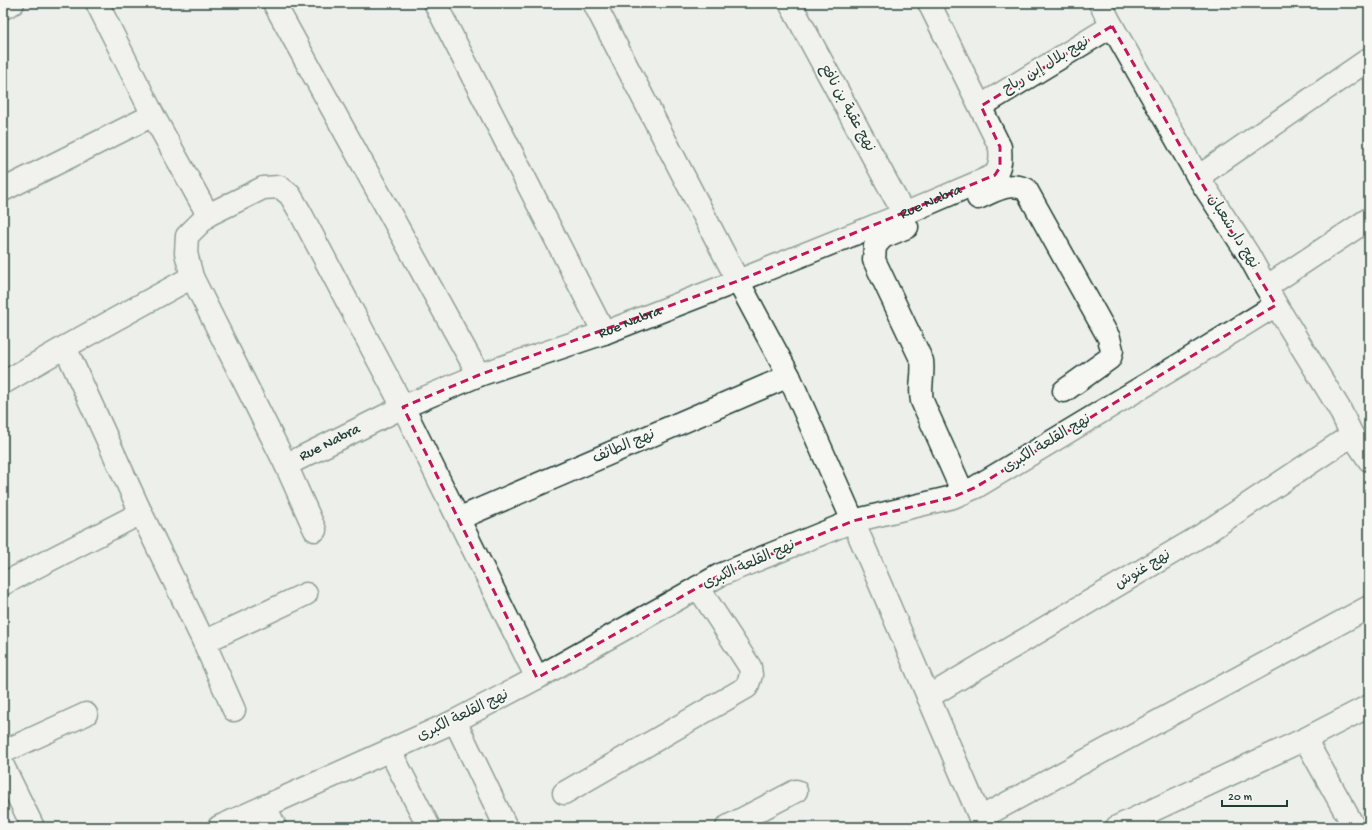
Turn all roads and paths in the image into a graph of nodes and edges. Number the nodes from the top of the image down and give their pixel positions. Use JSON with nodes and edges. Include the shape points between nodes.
{"nodes":[{"id":1,"x":13,"y":3,"type":"edge"},
{"id":2,"x":97,"y":3,"type":"edge"},
{"id":3,"x":274,"y":3,"type":"edge"},
{"id":4,"x":435,"y":3,"type":"edge"},
{"id":5,"x":594,"y":3,"type":"edge"},
{"id":6,"x":790,"y":3,"type":"edge"},
{"id":7,"x":1100,"y":3,"type":"edge"},
{"id":8,"x":931,"y":4,"type":"edge"},
{"id":9,"x":3,"y":8,"type":"edge"},
{"id":10,"x":1112,"y":26,"type":"junction"},
{"id":11,"x":1369,"y":59,"type":"edge"},
{"id":12,"x":981,"y":106,"type":"junction"},
{"id":13,"x":153,"y":115,"type":"junction"},
{"id":14,"x":1198,"y":177,"type":"junction"},
{"id":15,"x":3,"y":190,"type":"edge"},
{"id":16,"x":904,"y":214,"type":"junction"},
{"id":17,"x":208,"y":215,"type":"junction"},
{"id":18,"x":1369,"y":219,"type":"edge"},
{"id":19,"x":192,"y":277,"type":"junction"},
{"id":20,"x":738,"y":281,"type":"junction"},
{"id":21,"x":1271,"y":296,"type":"junction"},
{"id":22,"x":604,"y":332,"type":"junction"},
{"id":23,"x":65,"y":347,"type":"junction"},
{"id":24,"x":479,"y":375,"type":"junction"},
{"id":25,"x":789,"y":376,"type":"junction"},
{"id":26,"x":3,"y":383,"type":"edge"},
{"id":27,"x":1064,"y":391,"type":"dead end"},
{"id":28,"x":404,"y":407,"type":"junction"},
{"id":29,"x":1352,"y":435,"type":"junction"},
{"id":30,"x":1369,"y":460,"type":"edge"},
{"id":31,"x":286,"y":465,"type":"junction"},
{"id":32,"x":963,"y":493,"type":"junction"},
{"id":33,"x":142,"y":513,"type":"junction"},
{"id":34,"x":460,"y":518,"type":"junction"},
{"id":35,"x":853,"y":521,"type":"junction"},
{"id":36,"x":315,"y":530,"type":"dead end"},
{"id":37,"x":3,"y":584,"type":"edge"},
{"id":38,"x":698,"y":587,"type":"junction"},
{"id":39,"x":306,"y":594,"type":"dead end"},
{"id":40,"x":1369,"y":607,"type":"edge"},
{"id":41,"x":204,"y":642,"type":"junction"},
{"id":42,"x":537,"y":678,"type":"junction"},
{"id":43,"x":928,"y":697,"type":"junction"},
{"id":44,"x":1369,"y":706,"type":"edge"},
{"id":45,"x":234,"y":710,"type":"dead end"},
{"id":46,"x":86,"y":714,"type":"dead end"},
{"id":47,"x":455,"y":722,"type":"junction"},
{"id":48,"x":1305,"y":739,"type":"junction"},
{"id":49,"x":390,"y":750,"type":"junction"},
{"id":50,"x":3,"y":752,"type":"edge"},
{"id":51,"x":3,"y":766,"type":"edge"},
{"id":52,"x":796,"y":791,"type":"dead end"},
{"id":53,"x":564,"y":793,"type":"dead end"},
{"id":54,"x":265,"y":806,"type":"junction"},
{"id":55,"x":982,"y":823,"type":"edge"},
{"id":56,"x":33,"y":827,"type":"edge"},
{"id":57,"x":219,"y":827,"type":"edge"},
{"id":58,"x":275,"y":827,"type":"edge"},
{"id":59,"x":429,"y":827,"type":"edge"},
{"id":60,"x":506,"y":827,"type":"edge"},
{"id":61,"x":727,"y":827,"type":"edge"},
{"id":62,"x":1118,"y":827,"type":"edge"},
{"id":63,"x":1354,"y":827,"type":"edge"}],
"edges":[{"from":1,"to":9,"type":"street"},
{"from":2,"to":13,"type":"street"},
{"from":3,"to":24,"type":"street"},
{"from":4,"to":22,"type":"street"},
{"from":5,"to":20,"type":"street"},
{"from":6,"to":16,"type":"street","name":"نهج عقبة بن نافع"},
{"from":7,"to":10,"type":"street","name":"نهج دار شعبان"},
{"from":8,"to":12,"type":"street","name":"Rue Nabra"},
{"from":10,"to":12,"type":"street","name":"نهج بلال إبن رباح"},
{"from":10,"to":14,"type":"street","name":"نهج دار شعبان"},
{"from":11,"to":14,"type":"street"},
{"from":12,"to":16,"type":"street","name":"Rue Nabra","via":[[1000,147],[1000,167],[995,175]]},
{"from":13,"to":15,"type":"street"},
{"from":13,"to":17,"type":"street"},
{"from":14,"to":21,"type":"street","name":"نهج دار شعبان","via":[[1248,254]]},
{"from":16,"to":20,"type":"street","name":"Rue Nabra"},
{"from":17,"to":19,"type":"street","name":"Rue Nabra","via":[[187,236],[186,253]]},
{"from":17,"to":28,"type":"street","name":"Rue Nabra","via":[[263,188],[280,187],[290,195]]},
{"from":18,"to":21,"type":"street","name":"نهج القلعة الكبرى"},
{"from":19,"to":23,"type":"street"},
{"from":19,"to":31,"type":"street","name":"Rue Nabra"},
{"from":20,"to":22,"type":"street","name":"Rue Nabra"},
{"from":20,"to":25,"type":"street"},
{"from":21,"to":29,"type":"street","name":"نهج دار شعبان","via":[[1340,408]]},
{"from":21,"to":32,"type":"street","name":"نهج القلعة الكبرى","via":[[993,477]]},
{"from":22,"to":24,"type":"street","name":"Rue Nabra"},
{"from":23,"to":26,"type":"street"},
{"from":23,"to":33,"type":"street"},
{"from":24,"to":28,"type":"street","name":"Rue Nabra"},
{"from":25,"to":34,"type":"street","name":"نهج الطائف"},
{"from":25,"to":35,"type":"street"},
{"from":27,"to":32,"type":"street","via":[[1110,358],[1112,350],[1109,338],[1026,190],[1006,186],[883,237],[875,246],[874,260],[922,361],[922,401]]},
{"from":28,"to":31,"type":"street","name":"Rue Nabra"},
{"from":28,"to":34,"type":"street","name":"Rue Nabra"},
{"from":29,"to":30,"type":"street","name":"نهج دار شعبان"},
{"from":29,"to":43,"type":"street","name":"نهج غنوش","via":[[1202,535]]},
{"from":31,"to":36,"type":"street"},
{"from":32,"to":35,"type":"street","name":"نهج القلعة الكبرى"},
{"from":33,"to":37,"type":"street"},
{"from":33,"to":41,"type":"street"},
{"from":34,"to":42,"type":"street","name":"Rue Nabra"},
{"from":35,"to":38,"type":"street","name":"نهج القلعة الكبرى","via":[[740,566]]},
{"from":35,"to":43,"type":"street"},
{"from":38,"to":42,"type":"street","name":"نهج القلعة الكبرى"},
{"from":38,"to":53,"type":"street","via":[[750,667],[751,675],[747,687]]},
{"from":39,"to":41,"type":"street"},
{"from":40,"to":55,"type":"street"},
{"from":41,"to":45,"type":"street"},
{"from":42,"to":47,"type":"street","name":"نهج القلعة الكبرى"},
{"from":43,"to":55,"type":"street"},
{"from":44,"to":48,"type":"street"},
{"from":46,"to":50,"type":"street"},
{"from":47,"to":49,"type":"street","name":"نهج القلعة الكبرى"},
{"from":47,"to":60,"type":"street"},
{"from":48,"to":62,"type":"street"},
{"from":48,"to":63,"type":"street"},
{"from":49,"to":54,"type":"street","name":"نهج القلعة الكبرى"},
{"from":49,"to":59,"type":"street"},
{"from":51,"to":56,"type":"street"},
{"from":52,"to":61,"type":"street"},
{"from":54,"to":57,"type":"street","name":"نهج القلعة الكبرى"},
{"from":54,"to":58,"type":"street"}]}
